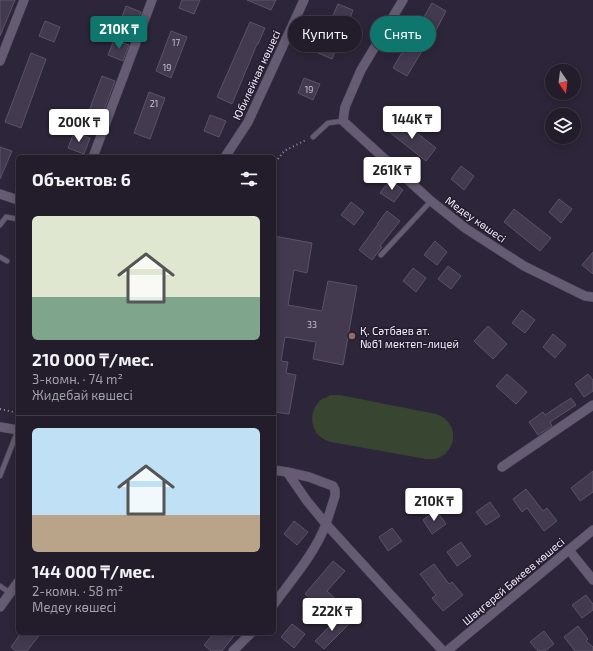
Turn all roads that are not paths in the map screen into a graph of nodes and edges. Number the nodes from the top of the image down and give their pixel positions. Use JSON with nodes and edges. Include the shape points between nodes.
{"nodes":[{"id":1,"x":24,"y":0,"type":"edge"},
{"id":2,"x":152,"y":0,"type":"edge"},
{"id":3,"x":304,"y":0,"type":"edge"},
{"id":4,"x":403,"y":0,"type":"edge"},
{"id":5,"x":0,"y":61,"type":"edge"},
{"id":6,"x":343,"y":121,"type":"junction"},
{"id":7,"x":313,"y":137,"type":"road end"},
{"id":8,"x":94,"y":155,"type":"edge"},
{"id":9,"x":226,"y":155,"type":"edge"},
{"id":10,"x":0,"y":194,"type":"edge"},
{"id":11,"x":16,"y":199,"type":"edge"},
{"id":12,"x":431,"y":201,"type":"junction"},
{"id":13,"x":16,"y":219,"type":"edge"},
{"id":14,"x":0,"y":226,"type":"edge"},
{"id":15,"x":381,"y":255,"type":"dead end"},
{"id":16,"x":0,"y":257,"type":"edge"},
{"id":17,"x":7,"y":260,"type":"dead end"},
{"id":18,"x":593,"y":298,"type":"edge"},
{"id":19,"x":593,"y":405,"type":"edge"},
{"id":20,"x":0,"y":427,"type":"edge"},
{"id":21,"x":16,"y":430,"type":"edge"},
{"id":22,"x":16,"y":435,"type":"edge"},
{"id":23,"x":502,"y":467,"type":"dead end"},
{"id":24,"x":276,"y":470,"type":"edge"},
{"id":25,"x":287,"y":472,"type":"junction"},
{"id":26,"x":0,"y":476,"type":"edge"},
{"id":27,"x":326,"y":524,"type":"junction"},
{"id":28,"x":593,"y":530,"type":"edge"},
{"id":29,"x":569,"y":550,"type":"junction"},
{"id":30,"x":593,"y":580,"type":"edge"},
{"id":31,"x":16,"y":585,"type":"edge"},
{"id":32,"x":0,"y":586,"type":"edge"},
{"id":33,"x":10,"y":593,"type":"junction"},
{"id":34,"x":276,"y":601,"type":"edge"},
{"id":35,"x":0,"y":607,"type":"edge"},
{"id":36,"x":249,"y":635,"type":"edge"},
{"id":37,"x":233,"y":651,"type":"edge"},
{"id":38,"x":443,"y":651,"type":"edge"},
{"id":39,"x":447,"y":651,"type":"edge"}],
"edges":[{"from":1,"to":5,"type":"street"},
{"from":2,"to":8,"type":"street"},
{"from":3,"to":9,"type":"street","name":"Юбилейная көшесі","via":[[248,122]]},
{"from":4,"to":6,"type":"street","via":[[361,70],[344,107]]},
{"from":6,"to":7,"type":"lane","via":[[328,123]]},
{"from":6,"to":12,"type":"street","name":"Медеу көшесі"},
{"from":10,"to":11,"type":"street"},
{"from":12,"to":15,"type":"lane"},
{"from":12,"to":18,"type":"street","name":"Медеу көшесі","via":[[465,228],[524,266]]},
{"from":13,"to":14,"type":"lane","via":[[6,217]]},
{"from":16,"to":17,"type":"lane"},
{"from":19,"to":23,"type":"street"},
{"from":20,"to":21,"type":"street"},
{"from":22,"to":26,"type":"lane"},
{"from":24,"to":25,"type":"street"},
{"from":25,"to":27,"type":"street"},
{"from":25,"to":27,"type":"street","via":[[332,486],[335,496]]},
{"from":27,"to":34,"type":"street","via":[[314,549]]},
{"from":27,"to":38,"type":"street"},
{"from":28,"to":29,"type":"street","name":"Шәңгерей Бөкеев көшесі"},
{"from":29,"to":30,"type":"street"},
{"from":29,"to":39,"type":"street","name":"Шәңгерей Бөкеев көшесі"},
{"from":31,"to":33,"type":"street"},
{"from":32,"to":33,"type":"lane"},
{"from":33,"to":35,"type":"street"},
{"from":36,"to":37,"type":"street"}]}
